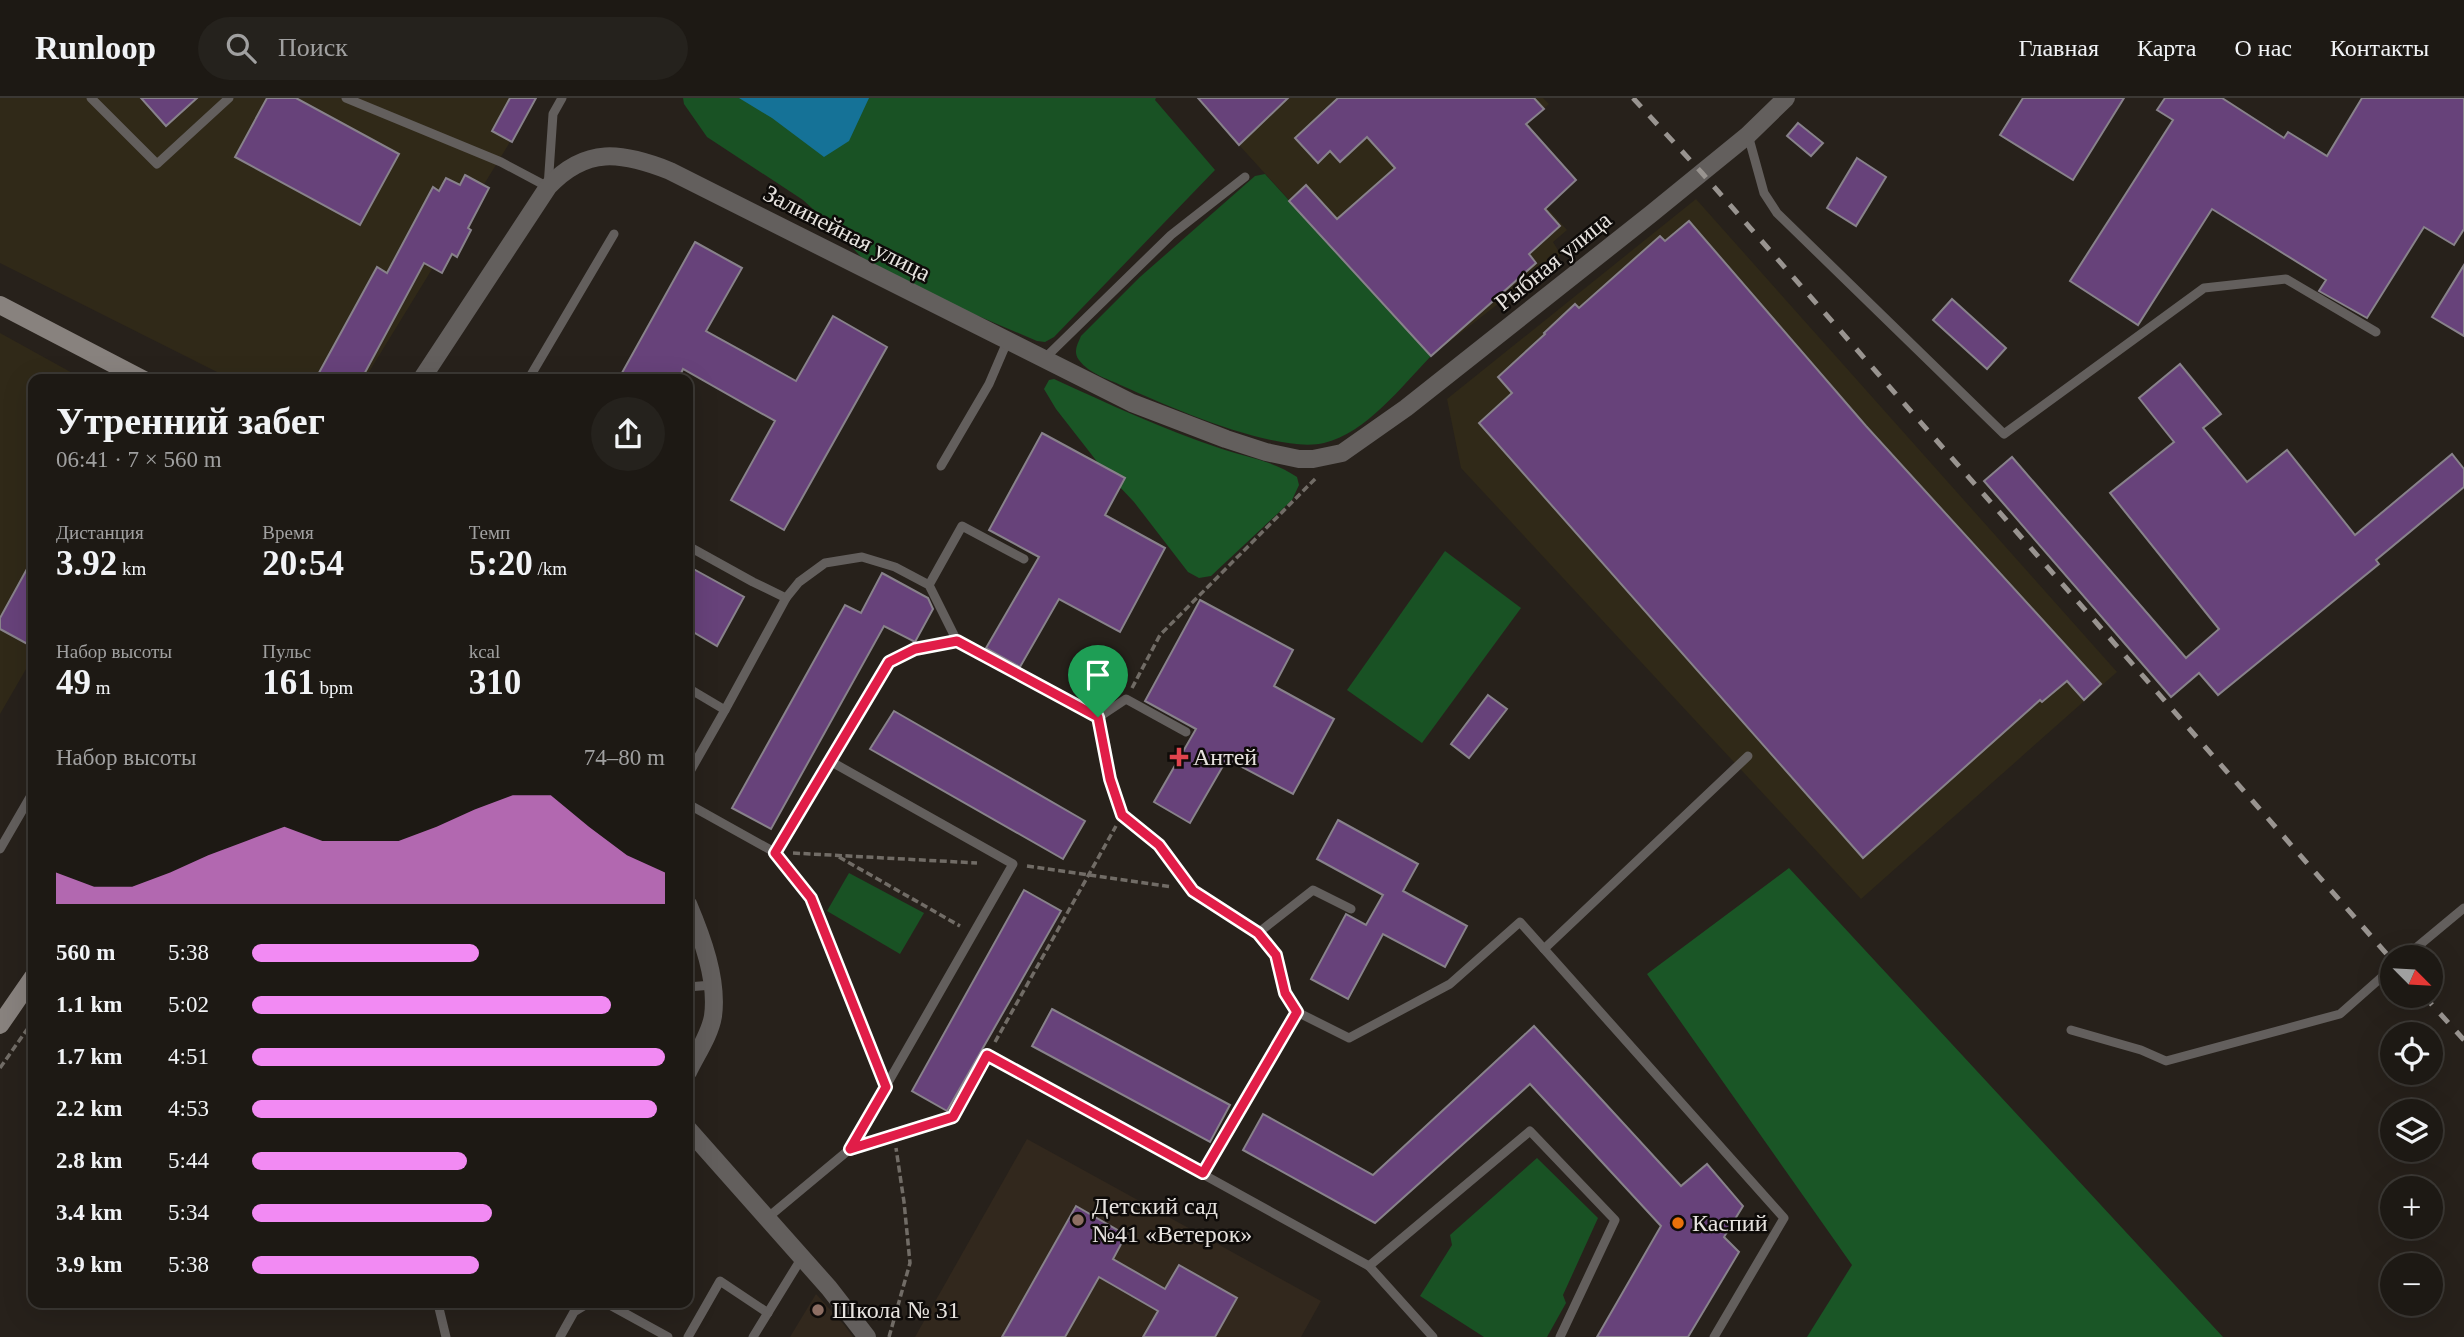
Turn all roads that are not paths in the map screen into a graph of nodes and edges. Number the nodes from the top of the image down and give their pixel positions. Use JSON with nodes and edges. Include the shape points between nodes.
{"nodes":[{"id":1,"x":91,"y":98,"type":"edge"},
{"id":2,"x":229,"y":98,"type":"edge"},
{"id":3,"x":346,"y":98,"type":"edge"},
{"id":4,"x":562,"y":98,"type":"edge"},
{"id":5,"x":1786,"y":98,"type":"edge"},
{"id":6,"x":1748,"y":135,"type":"junction"},
{"id":7,"x":1245,"y":177,"type":"dead end"},
{"id":8,"x":548,"y":187,"type":"junction"},
{"id":9,"x":614,"y":234,"type":"dead end"},
{"id":10,"x":0,"y":305,"type":"edge"},
{"id":11,"x":2376,"y":332,"type":"dead end"},
{"id":12,"x":1007,"y":342,"type":"junction"},
{"id":13,"x":1044,"y":360,"type":"junction"},
{"id":14,"x":132,"y":374,"type":"edge"},
{"id":15,"x":425,"y":374,"type":"edge"},
{"id":16,"x":531,"y":374,"type":"edge"},
{"id":17,"x":1342,"y":453,"type":"joint"},
{"id":18,"x":941,"y":466,"type":"dead end"},
{"id":19,"x":693,"y":549,"type":"edge"},
{"id":20,"x":1024,"y":559,"type":"dead end"},
{"id":21,"x":929,"y":585,"type":"junction"},
{"id":22,"x":786,"y":597,"type":"junction"},
{"id":23,"x":957,"y":641,"type":"junction"},
{"id":24,"x":693,"y":691,"type":"edge"},
{"id":25,"x":724,"y":710,"type":"junction"},
{"id":26,"x":1098,"y":717,"type":"junction"},
{"id":27,"x":1186,"y":732,"type":"dead end"},
{"id":28,"x":1748,"y":756,"type":"dead end"},
{"id":29,"x":830,"y":761,"type":"junction"},
{"id":30,"x":693,"y":766,"type":"edge"},
{"id":31,"x":28,"y":801,"type":"edge"},
{"id":32,"x":693,"y":807,"type":"edge"},
{"id":33,"x":0,"y":849,"type":"edge"},
{"id":34,"x":2464,"y":908,"type":"edge"},
{"id":35,"x":1351,"y":909,"type":"dead end"},
{"id":36,"x":693,"y":916,"type":"edge"},
{"id":37,"x":1258,"y":933,"type":"junction"},
{"id":38,"x":2419,"y":945,"type":"edge"},
{"id":39,"x":1544,"y":949,"type":"junction"},
{"id":40,"x":2380,"y":979,"type":"edge"},
{"id":41,"x":28,"y":984,"type":"edge"},
{"id":42,"x":712,"y":985,"type":"junction"},
{"id":43,"x":693,"y":987,"type":"edge"},
{"id":44,"x":1297,"y":1012,"type":"junction"},
{"id":45,"x":0,"y":1025,"type":"edge"},
{"id":46,"x":2071,"y":1030,"type":"dead end"},
{"id":47,"x":693,"y":1061,"type":"edge"},
{"id":48,"x":693,"y":1135,"type":"edge"},
{"id":49,"x":850,"y":1149,"type":"junction"},
{"id":50,"x":1203,"y":1173,"type":"junction"},
{"id":51,"x":766,"y":1219,"type":"junction"},
{"id":52,"x":801,"y":1259,"type":"junction"},
{"id":53,"x":1369,"y":1266,"type":"junction"},
{"id":54,"x":439,"y":1308,"type":"edge"},
{"id":55,"x":580,"y":1308,"type":"edge"},
{"id":56,"x":615,"y":1308,"type":"edge"},
{"id":57,"x":768,"y":1313,"type":"junction"},
{"id":58,"x":446,"y":1337,"type":"edge"},
{"id":59,"x":560,"y":1337,"type":"edge"},
{"id":60,"x":668,"y":1337,"type":"edge"},
{"id":61,"x":688,"y":1337,"type":"edge"},
{"id":62,"x":753,"y":1337,"type":"edge"},
{"id":63,"x":867,"y":1337,"type":"edge"},
{"id":64,"x":1433,"y":1337,"type":"edge"},
{"id":65,"x":1560,"y":1337,"type":"edge"},
{"id":66,"x":1714,"y":1337,"type":"edge"}],
"edges":[{"from":1,"to":2,"type":"lane","via":[[157,164]]},
{"from":3,"to":8,"type":"lane","via":[[501,162]]},
{"from":4,"to":8,"type":"lane","via":[[553,114]]},
{"from":5,"to":6,"type":"street","name":"Рыбная улица"},
{"from":6,"to":11,"type":"lane","via":[[1764,193],[1777,213],[2004,434],[2204,288],[2286,279]]},
{"from":6,"to":17,"type":"street","name":"Рыбная улица","via":[[1472,358]]},
{"from":7,"to":13,"type":"lane","via":[[1171,235]]},
{"from":8,"to":12,"type":"street","name":"Залинейная улица","via":[[563,171],[593,158],[630,158],[670,171]]},
{"from":8,"to":15,"type":"street","name":"Залинейная улица"},
{"from":9,"to":16,"type":"lane"},
{"from":10,"to":14,"type":"main road"},
{"from":12,"to":13,"type":"street","name":"Залинейная улица"},
{"from":12,"to":18,"type":"lane","via":[[989,384]]},
{"from":13,"to":17,"type":"street","name":"Залинейная улица","via":[[1132,403],[1266,452],[1299,459]]},
{"from":19,"to":22,"type":"lane"},
{"from":20,"to":21,"type":"lane","via":[[962,526]]},
{"from":21,"to":22,"type":"lane","via":[[862,557],[825,563]]},
{"from":21,"to":23,"type":"lane"},
{"from":22,"to":25,"type":"lane"},
{"from":23,"to":26,"type":"lane"},
{"from":23,"to":29,"type":"lane","via":[[915,649],[889,662]]},
{"from":24,"to":25,"type":"lane"},
{"from":25,"to":30,"type":"lane"},
{"from":26,"to":27,"type":"lane","via":[[1126,699]]},
{"from":26,"to":37,"type":"lane","via":[[1122,815],[1159,845],[1193,891]]},
{"from":28,"to":39,"type":"lane"},
{"from":29,"to":32,"type":"lane","via":[[775,853]]},
{"from":29,"to":49,"type":"lane","via":[[1013,864]]},
{"from":31,"to":33,"type":"lane"},
{"from":34,"to":38,"type":"lane"},
{"from":35,"to":37,"type":"lane","via":[[1313,890]]},
{"from":36,"to":42,"type":"street"},
{"from":37,"to":44,"type":"lane","via":[[1276,955],[1285,993]]},
{"from":39,"to":44,"type":"lane","via":[[1520,922],[1450,984],[1349,1038]]},
{"from":39,"to":66,"type":"lane","via":[[1784,1218]]},
{"from":40,"to":46,"type":"lane","via":[[2340,1014],[2166,1061]]},
{"from":41,"to":45,"type":"main road"},
{"from":42,"to":43,"type":"lane"},
{"from":42,"to":47,"type":"street","via":[[713,1017]]},
{"from":44,"to":50,"type":"lane"},
{"from":48,"to":51,"type":"street"},
{"from":49,"to":50,"type":"lane","via":[[953,1117],[987,1055]]},
{"from":49,"to":51,"type":"lane"},
{"from":50,"to":53,"type":"lane"},
{"from":51,"to":52,"type":"street"},
{"from":52,"to":57,"type":"lane"},
{"from":52,"to":63,"type":"street"},
{"from":53,"to":64,"type":"lane"},
{"from":53,"to":65,"type":"lane","via":[[1530,1131],[1615,1220]]},
{"from":54,"to":58,"type":"lane"},
{"from":55,"to":59,"type":"lane"},
{"from":56,"to":60,"type":"lane"},
{"from":57,"to":61,"type":"lane","via":[[720,1281]]},
{"from":57,"to":62,"type":"lane"}]}
